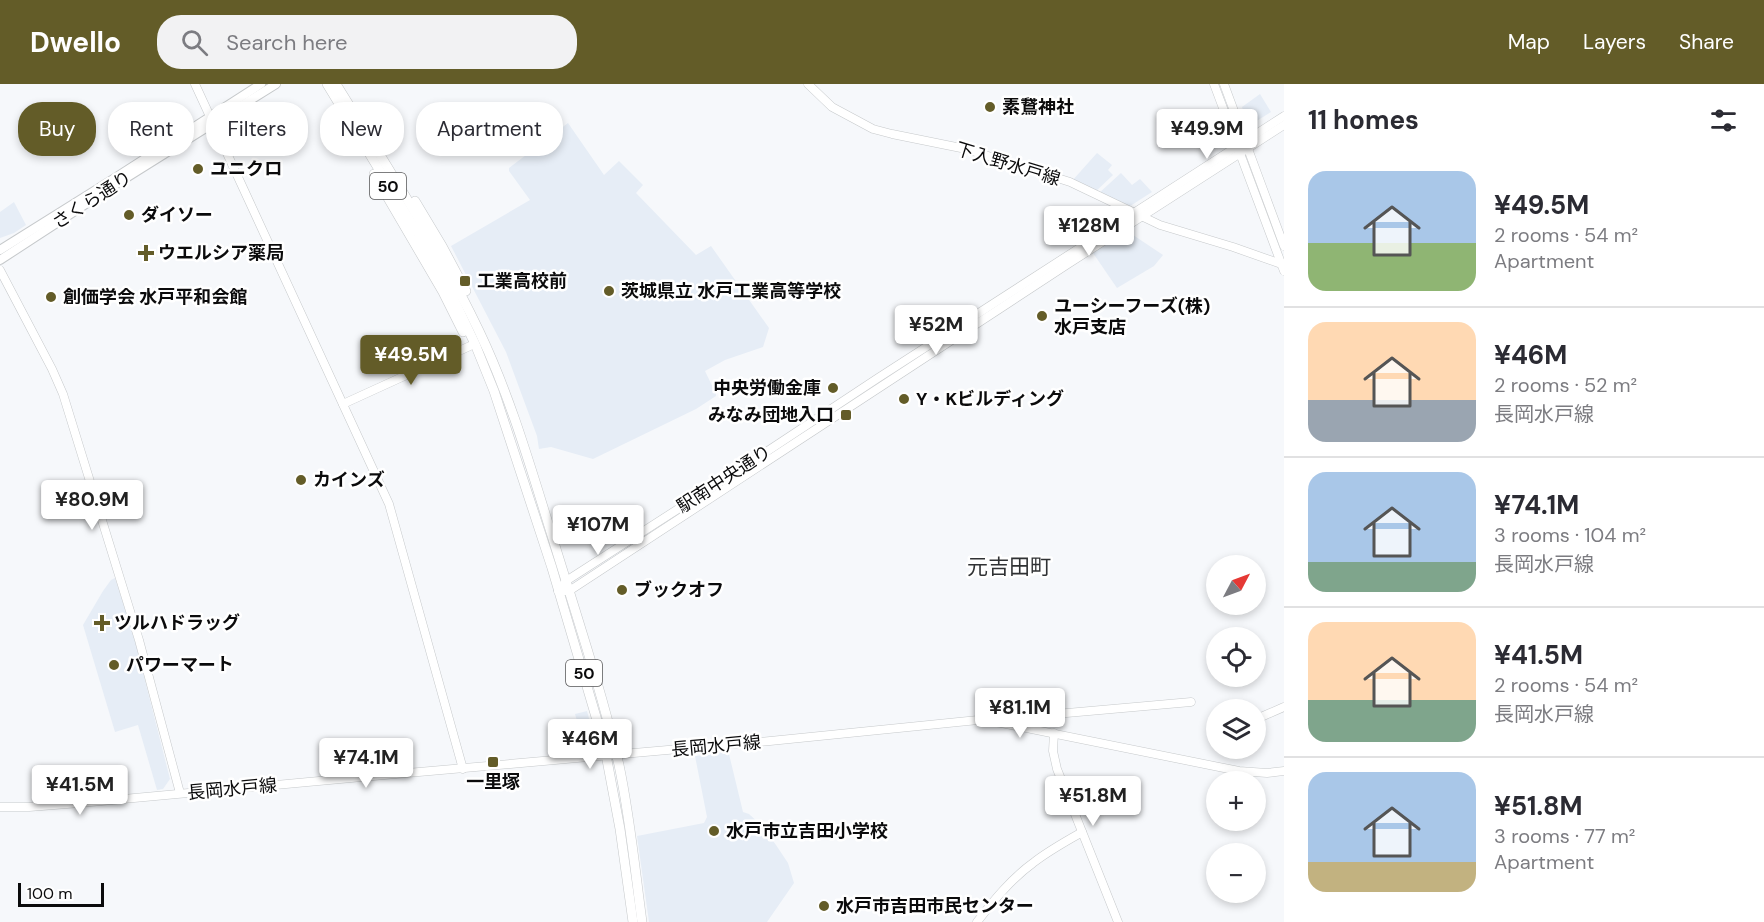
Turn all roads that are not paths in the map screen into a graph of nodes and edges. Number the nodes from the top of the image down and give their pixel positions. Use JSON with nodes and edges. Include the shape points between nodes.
{"nodes":[{"id":1,"x":195,"y":84,"type":"edge"},
{"id":2,"x":261,"y":84,"type":"edge"},
{"id":3,"x":276,"y":84,"type":"edge"},
{"id":4,"x":321,"y":84,"type":"edge"},
{"id":5,"x":327,"y":84,"type":"edge"},
{"id":6,"x":336,"y":84,"type":"edge"},
{"id":7,"x":343,"y":84,"type":"edge"},
{"id":8,"x":808,"y":84,"type":"edge"},
{"id":9,"x":1214,"y":84,"type":"edge"},
{"id":10,"x":1224,"y":84,"type":"edge"},
{"id":11,"x":236,"y":102,"type":"edge"},
{"id":12,"x":244,"y":102,"type":"edge"},
{"id":13,"x":206,"y":109,"type":"edge"},
{"id":14,"x":1284,"y":116,"type":"edge"},
{"id":15,"x":206,"y":123,"type":"edge"},
{"id":16,"x":206,"y":123,"type":"edge"},
{"id":17,"x":1284,"y":125,"type":"edge"},
{"id":18,"x":1243,"y":147,"type":"junction"},
{"id":19,"x":228,"y":156,"type":"edge"},
{"id":20,"x":1134,"y":212,"type":"junction"},
{"id":21,"x":1143,"y":217,"type":"junction"},
{"id":22,"x":1284,"y":246,"type":"edge"},
{"id":23,"x":0,"y":250,"type":"edge"},
{"id":24,"x":0,"y":260,"type":"edge"},
{"id":25,"x":1283,"y":267,"type":"edge"},
{"id":26,"x":0,"y":270,"type":"edge"},
{"id":27,"x":452,"y":287,"type":"junction"},
{"id":28,"x":470,"y":346,"type":"junction"},
{"id":29,"x":343,"y":404,"type":"junction"},
{"id":30,"x":512,"y":413,"type":"junction"},
{"id":31,"x":505,"y":421,"type":"junction"},
{"id":32,"x":566,"y":581,"type":"junction"},
{"id":33,"x":558,"y":591,"type":"junction"},
{"id":34,"x":569,"y":591,"type":"junction"},
{"id":35,"x":1191,"y":702,"type":"dead end"},
{"id":36,"x":1284,"y":707,"type":"edge"},
{"id":37,"x":1266,"y":715,"type":"edge"},
{"id":38,"x":991,"y":721,"type":"junction"},
{"id":39,"x":1054,"y":733,"type":"junction"},
{"id":40,"x":612,"y":755,"type":"junction"},
{"id":41,"x":463,"y":769,"type":"junction"},
{"id":42,"x":1284,"y":771,"type":"edge"},
{"id":43,"x":180,"y":793,"type":"junction"},
{"id":44,"x":0,"y":807,"type":"edge"},
{"id":45,"x":1082,"y":832,"type":"junction"},
{"id":46,"x":633,"y":922,"type":"edge"},
{"id":47,"x":642,"y":922,"type":"edge"},
{"id":48,"x":978,"y":922,"type":"edge"},
{"id":49,"x":1118,"y":922,"type":"edge"}],
"edges":[{"from":1,"to":13,"type":"street"},
{"from":2,"to":11,"type":"main road","name":"さくら通り"},
{"from":3,"to":12,"type":"main road","name":"さくら通り"},
{"from":4,"to":28,"type":"highway","via":[[443,292]]},
{"from":5,"to":27,"type":"highway","number":"50"},
{"from":6,"to":27,"type":"highway","number":"50","via":[[427,234]]},
{"from":7,"to":30,"type":"highway","via":[[459,277],[498,361]]},
{"from":8,"to":20,"type":"street","name":"下入野水戸線","via":[[832,107],[873,129],[966,149],[1070,182]]},
{"from":9,"to":18,"type":"street","name":"下入野水戸線"},
{"from":10,"to":18,"type":"street","name":"下入野水戸線"},
{"from":14,"to":18,"type":"street","name":"駅南中央通り"},
{"from":15,"to":23,"type":"main road","name":"さくら通り"},
{"from":16,"to":24,"type":"main road","name":"さくら通り"},
{"from":17,"to":18,"type":"street","name":"駅南中央通り"},
{"from":18,"to":20,"type":"street","name":"駅南中央通り"},
{"from":18,"to":21,"type":"street","name":"駅南中央通り"},
{"from":18,"to":22,"type":"street","name":"下入野水戸線"},
{"from":18,"to":25,"type":"street","name":"下入野水戸線"},
{"from":19,"to":29,"type":"street"},
{"from":20,"to":21,"type":"street","name":"下入野水戸線"},
{"from":20,"to":32,"type":"street","name":"駅南中央通り"},
{"from":21,"to":25,"type":"street","name":"下入野水戸線"},
{"from":21,"to":34,"type":"street","name":"駅南中央通り"},
{"from":26,"to":43,"type":"street","via":[[63,394],[137,632]]},
{"from":27,"to":30,"type":"highway","number":"50","via":[[480,334]]},
{"from":27,"to":31,"type":"highway","number":"50"},
{"from":28,"to":29,"type":"street"},
{"from":28,"to":31,"type":"highway"},
{"from":29,"to":41,"type":"street","via":[[389,504]]},
{"from":30,"to":32,"type":"highway","number":"50"},
{"from":31,"to":33,"type":"highway","number":"50"},
{"from":32,"to":33,"type":"street","name":"駅南中央通り"},
{"from":32,"to":34,"type":"highway","number":"50"},
{"from":33,"to":34,"type":"street"},
{"from":33,"to":40,"type":"highway","number":"50"},
{"from":34,"to":40,"type":"highway","number":"50"},
{"from":35,"to":38,"type":"street"},
{"from":36,"to":37,"type":"street"},
{"from":38,"to":39,"type":"street","name":"長岡水戸線"},
{"from":38,"to":40,"type":"street","name":"長岡水戸線"},
{"from":39,"to":42,"type":"street","name":"長岡水戸線","via":[[1239,771]]},
{"from":39,"to":45,"type":"street","via":[[1054,759]]},
{"from":40,"to":41,"type":"street","name":"長岡水戸線"},
{"from":40,"to":46,"type":"highway","number":"50"},
{"from":40,"to":47,"type":"highway","number":"50","via":[[629,825]]},
{"from":41,"to":43,"type":"street","name":"長岡水戸線"},
{"from":43,"to":44,"type":"street","name":"長岡水戸線","via":[[39,807]]},
{"from":45,"to":48,"type":"street","via":[[1022,871]]},
{"from":45,"to":49,"type":"street"}]}
